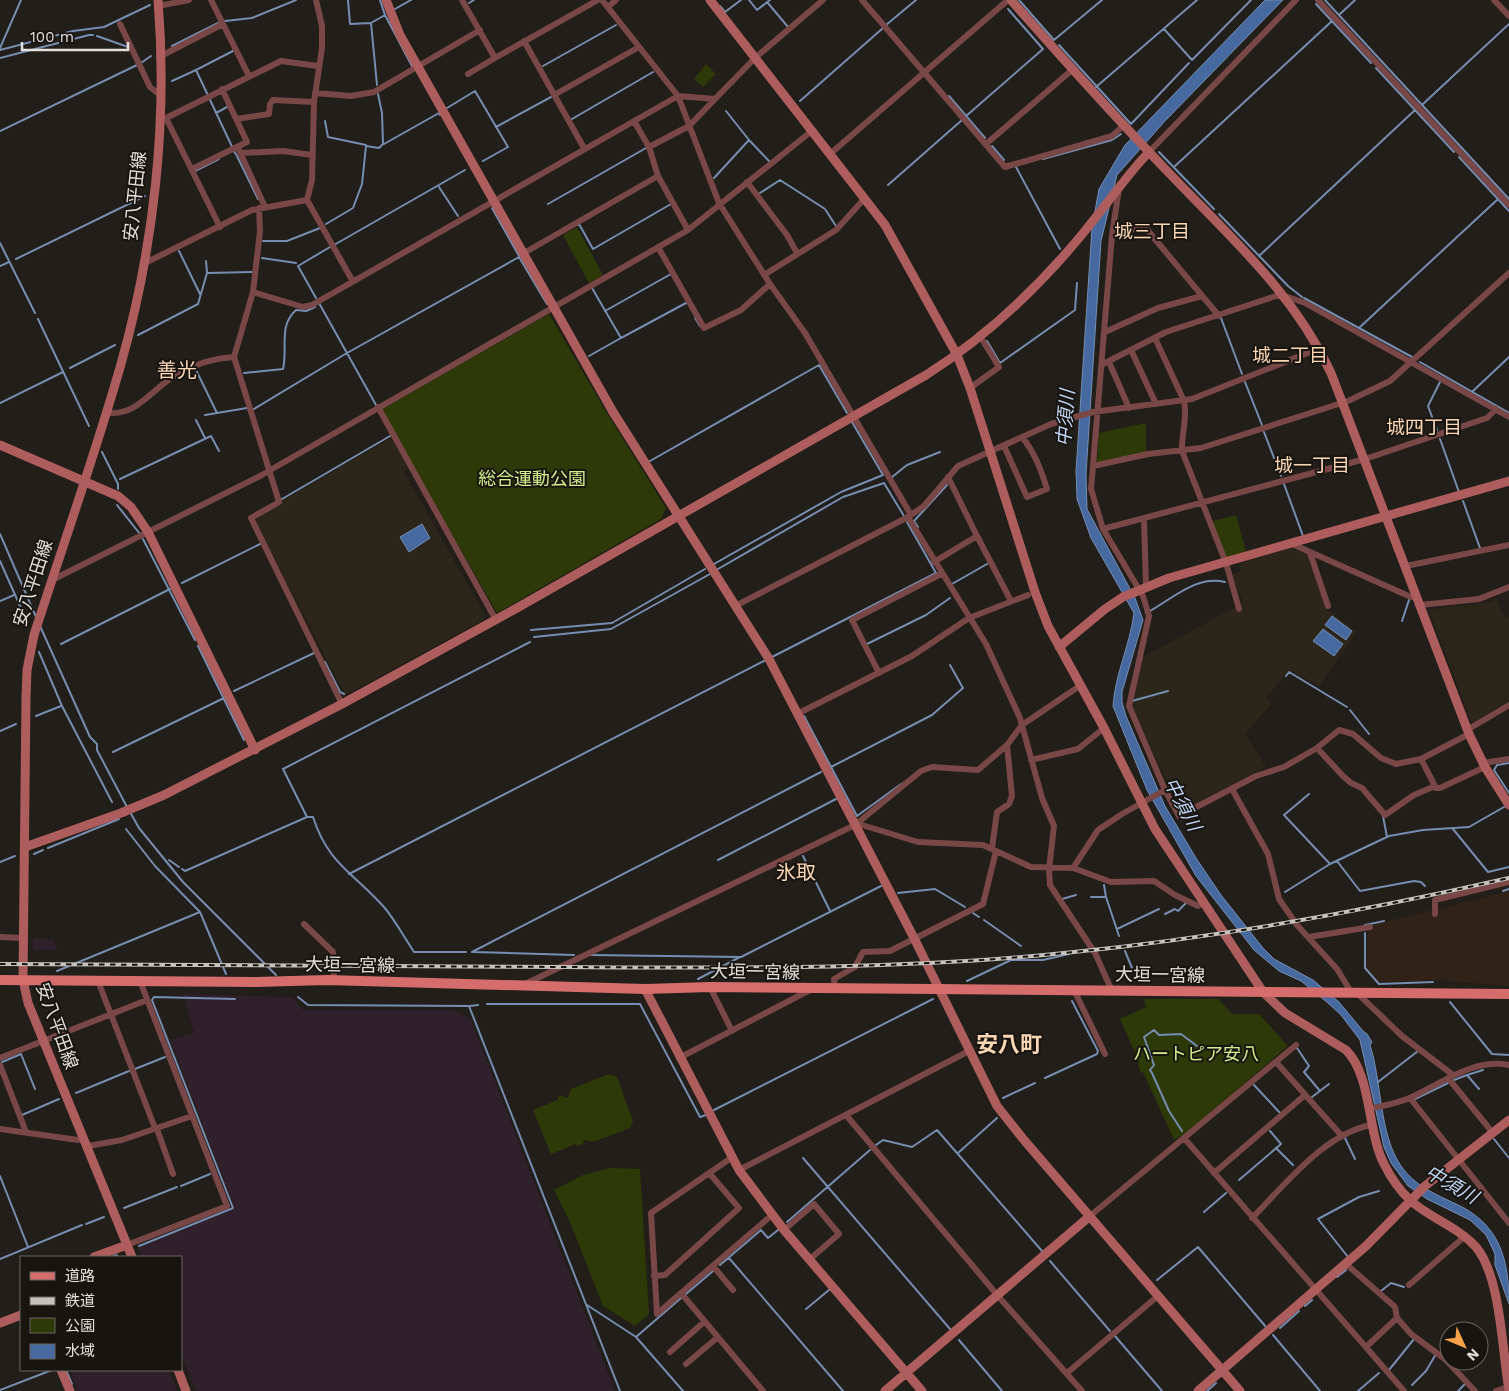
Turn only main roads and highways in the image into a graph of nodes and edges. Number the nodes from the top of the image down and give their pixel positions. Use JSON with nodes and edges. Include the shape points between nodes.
{"nodes":[{"id":1,"x":0,"y":980,"type":"edge"},
{"id":2,"x":1509,"y":994,"type":"edge"}],
"edges":[{"from":1,"to":2,"type":"main road","name":"大垣一宮線","via":[[334,980],[645,989]]}]}
